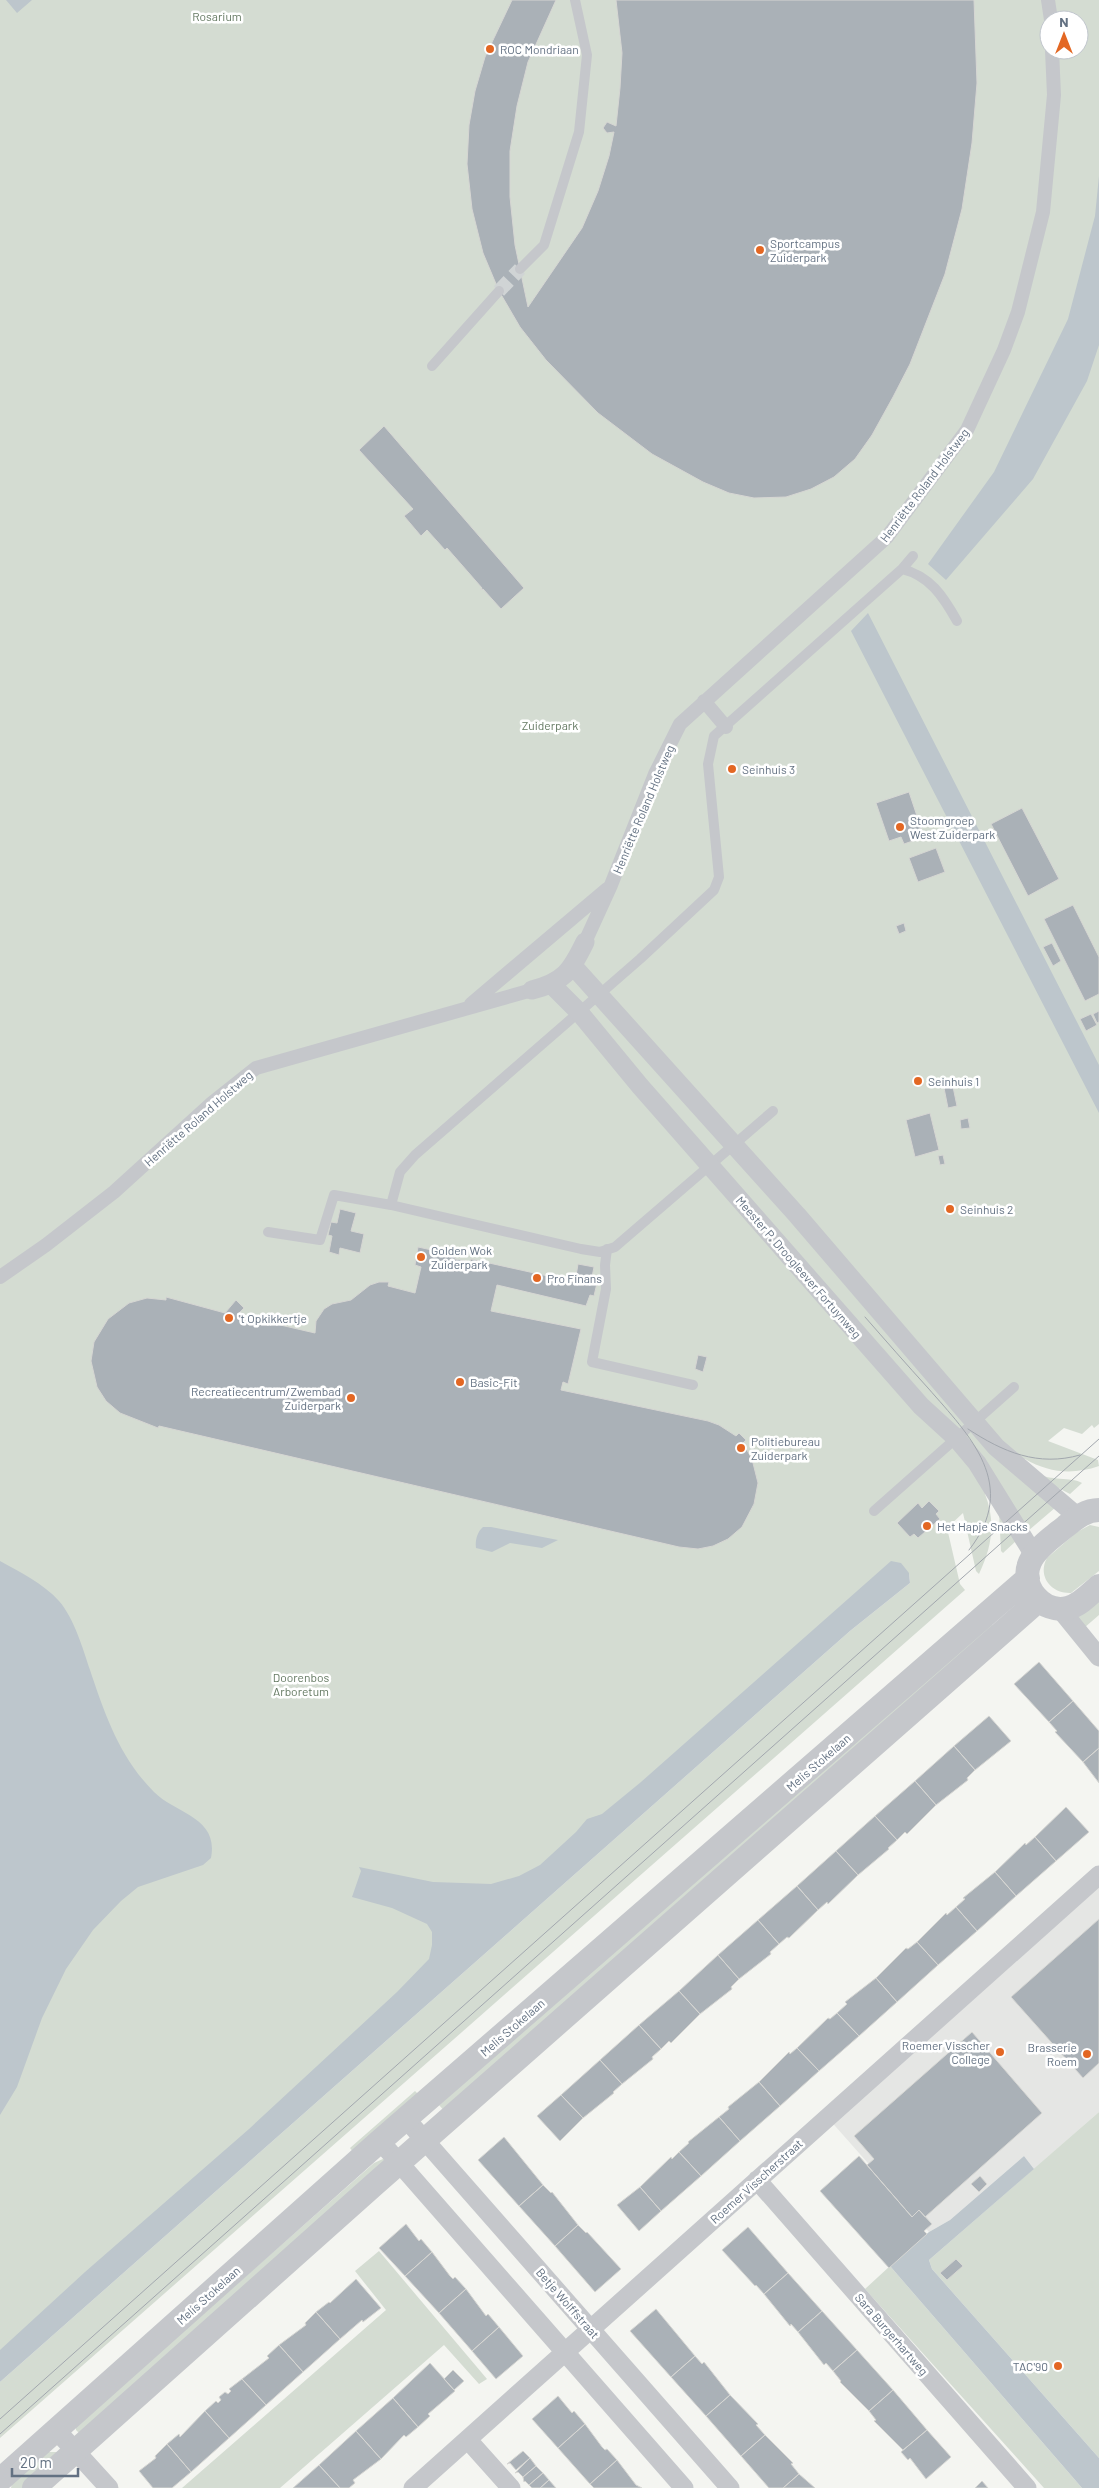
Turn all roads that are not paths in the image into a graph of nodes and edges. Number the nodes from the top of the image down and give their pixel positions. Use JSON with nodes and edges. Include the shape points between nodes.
{"nodes":[{"id":1,"x":575,"y":0,"type":"edge"},
{"id":2,"x":1052,"y":60,"type":"edge"},
{"id":3,"x":520,"y":269,"type":"tunnel mouth"},
{"id":4,"x":499,"y":291,"type":"tunnel mouth"},
{"id":5,"x":432,"y":366,"type":"dead end"},
{"id":6,"x":913,"y":556,"type":"dead end"},
{"id":7,"x":902,"y":568,"type":"junction"},
{"id":8,"x":957,"y":621,"type":"dead end"},
{"id":9,"x":704,"y":702,"type":"junction"},
{"id":10,"x":726,"y":727,"type":"junction"},
{"id":11,"x":611,"y":885,"type":"junction"},
{"id":12,"x":585,"y":942,"type":"joint"},
{"id":13,"x":574,"y":966,"type":"junction"},
{"id":14,"x":552,"y":985,"type":"junction"},
{"id":15,"x":532,"y":990,"type":"joint"},
{"id":16,"x":599,"y":995,"type":"junction"},
{"id":17,"x":466,"y":1008,"type":"junction"},
{"id":18,"x":579,"y":1012,"type":"junction"},
{"id":19,"x":773,"y":1111,"type":"dead end"},
{"id":20,"x":734,"y":1146,"type":"junction"},
{"id":21,"x":710,"y":1166,"type":"junction"},
{"id":22,"x":391,"y":1205,"type":"junction"},
{"id":23,"x":268,"y":1232,"type":"dead end"},
{"id":24,"x":608,"y":1249,"type":"junction"},
{"id":25,"x":0,"y":1277,"type":"edge"},
{"id":26,"x":693,"y":1385,"type":"dead end"},
{"id":27,"x":1014,"y":1387,"type":"dead end"},
{"id":28,"x":973,"y":1422,"type":"junction"},
{"id":29,"x":956,"y":1438,"type":"junction"},
{"id":30,"x":874,"y":1511,"type":"dead end"},
{"id":31,"x":1088,"y":1513,"type":"edge"},
{"id":32,"x":1034,"y":1555,"type":"junction"},
{"id":33,"x":1028,"y":1578,"type":"junction"},
{"id":34,"x":1099,"y":1586,"type":"edge"},
{"id":35,"x":1049,"y":1604,"type":"junction"},
{"id":36,"x":1099,"y":1657,"type":"edge"},
{"id":37,"x":1099,"y":1875,"type":"edge"},
{"id":38,"x":406,"y":2119,"type":"junction"},
{"id":39,"x":425,"y":2140,"type":"junction"},
{"id":40,"x":380,"y":2141,"type":"junction"},
{"id":41,"x":399,"y":2163,"type":"junction"},
{"id":42,"x":757,"y":2180,"type":"junction"},
{"id":43,"x":591,"y":2329,"type":"junction"},
{"id":44,"x":565,"y":2352,"type":"junction"},
{"id":45,"x":57,"y":2431,"type":"junction"},
{"id":46,"x":468,"y":2440,"type":"junction"},
{"id":47,"x":76,"y":2452,"type":"junction"},
{"id":48,"x":0,"y":2480,"type":"edge"},
{"id":49,"x":34,"y":2488,"type":"edge"},
{"id":50,"x":109,"y":2488,"type":"edge"},
{"id":51,"x":413,"y":2488,"type":"edge"},
{"id":52,"x":511,"y":2488,"type":"edge"},
{"id":53,"x":684,"y":2488,"type":"edge"},
{"id":54,"x":730,"y":2488,"type":"edge"},
{"id":55,"x":1027,"y":2488,"type":"edge"}],
"edges":[{"from":1,"to":3,"type":"lane","via":[[587,55],[579,132],[544,245]]},
{"from":2,"to":9,"type":"street","name":"Henriëtte Roland Holstweg","via":[[1054,95],[1043,212],[1018,312],[967,430],[887,537]]},
{"from":4,"to":5,"type":"lane"},
{"from":6,"to":7,"type":"lane"},
{"from":7,"to":8,"type":"lane","via":[[919,573],[946,600]]},
{"from":7,"to":10,"type":"lane"},
{"from":9,"to":10,"type":"street"},
{"from":9,"to":11,"type":"street","name":"Henriëtte Roland Holstweg","via":[[680,724],[655,774]]},
{"from":10,"to":16,"type":"lane","via":[[714,736],[708,764],[719,877],[714,890]]},
{"from":11,"to":12,"type":"street","name":"Henriëtte Roland Holstweg"},
{"from":11,"to":17,"type":"street"},
{"from":12,"to":13,"type":"street","name":"Henriëtte Roland Holstweg"},
{"from":13,"to":14,"type":"street","name":"Henriëtte Roland Holstweg"},
{"from":13,"to":16,"type":"street"},
{"from":14,"to":15,"type":"street","name":"Henriëtte Roland Holstweg"},
{"from":14,"to":18,"type":"street","name":"Meester P. Droogleever Fortuynweg"},
{"from":15,"to":17,"type":"street","name":"Henriëtte Roland Holstweg"},
{"from":16,"to":18,"type":"lane"},
{"from":16,"to":20,"type":"street"},
{"from":17,"to":25,"type":"street","name":"Henriëtte Roland Holstweg","via":[[256,1068],[212,1103],[114,1192]]},
{"from":18,"to":21,"type":"street","name":"Meester P. Droogleever Fortuynweg"},
{"from":18,"to":22,"type":"lane","via":[[415,1155],[400,1172]]},
{"from":19,"to":20,"type":"lane"},
{"from":20,"to":21,"type":"lane"},
{"from":20,"to":28,"type":"street","via":[[946,1386]]},
{"from":21,"to":24,"type":"lane","via":[[615,1247]]},
{"from":21,"to":29,"type":"street","name":"Meester P. Droogleever Fortuynweg","via":[[921,1406]]},
{"from":22,"to":23,"type":"lane","via":[[334,1195],[320,1240]]},
{"from":22,"to":24,"type":"lane","via":[[581,1249],[600,1252]]},
{"from":24,"to":26,"type":"lane","via":[[606,1289],[592,1362]]},
{"from":27,"to":28,"type":"lane"},
{"from":28,"to":29,"type":"lane"},
{"from":28,"to":31,"type":"street","via":[[999,1450]]},
{"from":29,"to":30,"type":"lane"},
{"from":29,"to":32,"type":"street","name":"Meester P. Droogleever Fortuynweg","via":[[984,1473]]},
{"from":31,"to":32,"type":"street"},
{"from":32,"to":33,"type":"street","via":[[1029,1564]]},
{"from":33,"to":35,"type":"street","via":[[1032,1592]]},
{"from":33,"to":38,"type":"street","name":"Melis Stokelaan"},
{"from":34,"to":35,"type":"street","name":"Melis Stokelaan","via":[[1075,1606]]},
{"from":35,"to":36,"type":"street"},
{"from":35,"to":39,"type":"street","name":"Melis Stokelaan"},
{"from":37,"to":42,"type":"street","name":"Roemer Visscherstraat"},
{"from":38,"to":39,"type":"street","name":"Betje Wolffstraat"},
{"from":38,"to":40,"type":"street","name":"Melis Stokelaan"},
{"from":39,"to":41,"type":"street","name":"Melis Stokelaan"},
{"from":39,"to":43,"type":"street","name":"Betje Wolffstraat"},
{"from":40,"to":41,"type":"street"},
{"from":40,"to":45,"type":"street","name":"Melis Stokelaan"},
{"from":41,"to":44,"type":"street"},
{"from":41,"to":47,"type":"street","name":"Melis Stokelaan"},
{"from":42,"to":43,"type":"street","name":"Roemer Visscherstraat"},
{"from":42,"to":55,"type":"street","name":"Sara Burgerhartweg"},
{"from":43,"to":44,"type":"street","name":"Roemer Visscherstraat"},
{"from":43,"to":54,"type":"street","name":"Betje Wolffstraat"},
{"from":44,"to":46,"type":"street","name":"Roemer Visscherstraat"},
{"from":44,"to":53,"type":"street"},
{"from":45,"to":47,"type":"street"},
{"from":45,"to":48,"type":"street","name":"Melis Stokelaan"},
{"from":46,"to":51,"type":"street","name":"Roemer Visscherstraat"},
{"from":46,"to":52,"type":"street"},
{"from":47,"to":49,"type":"street","name":"Melis Stokelaan"},
{"from":47,"to":50,"type":"street"}]}
